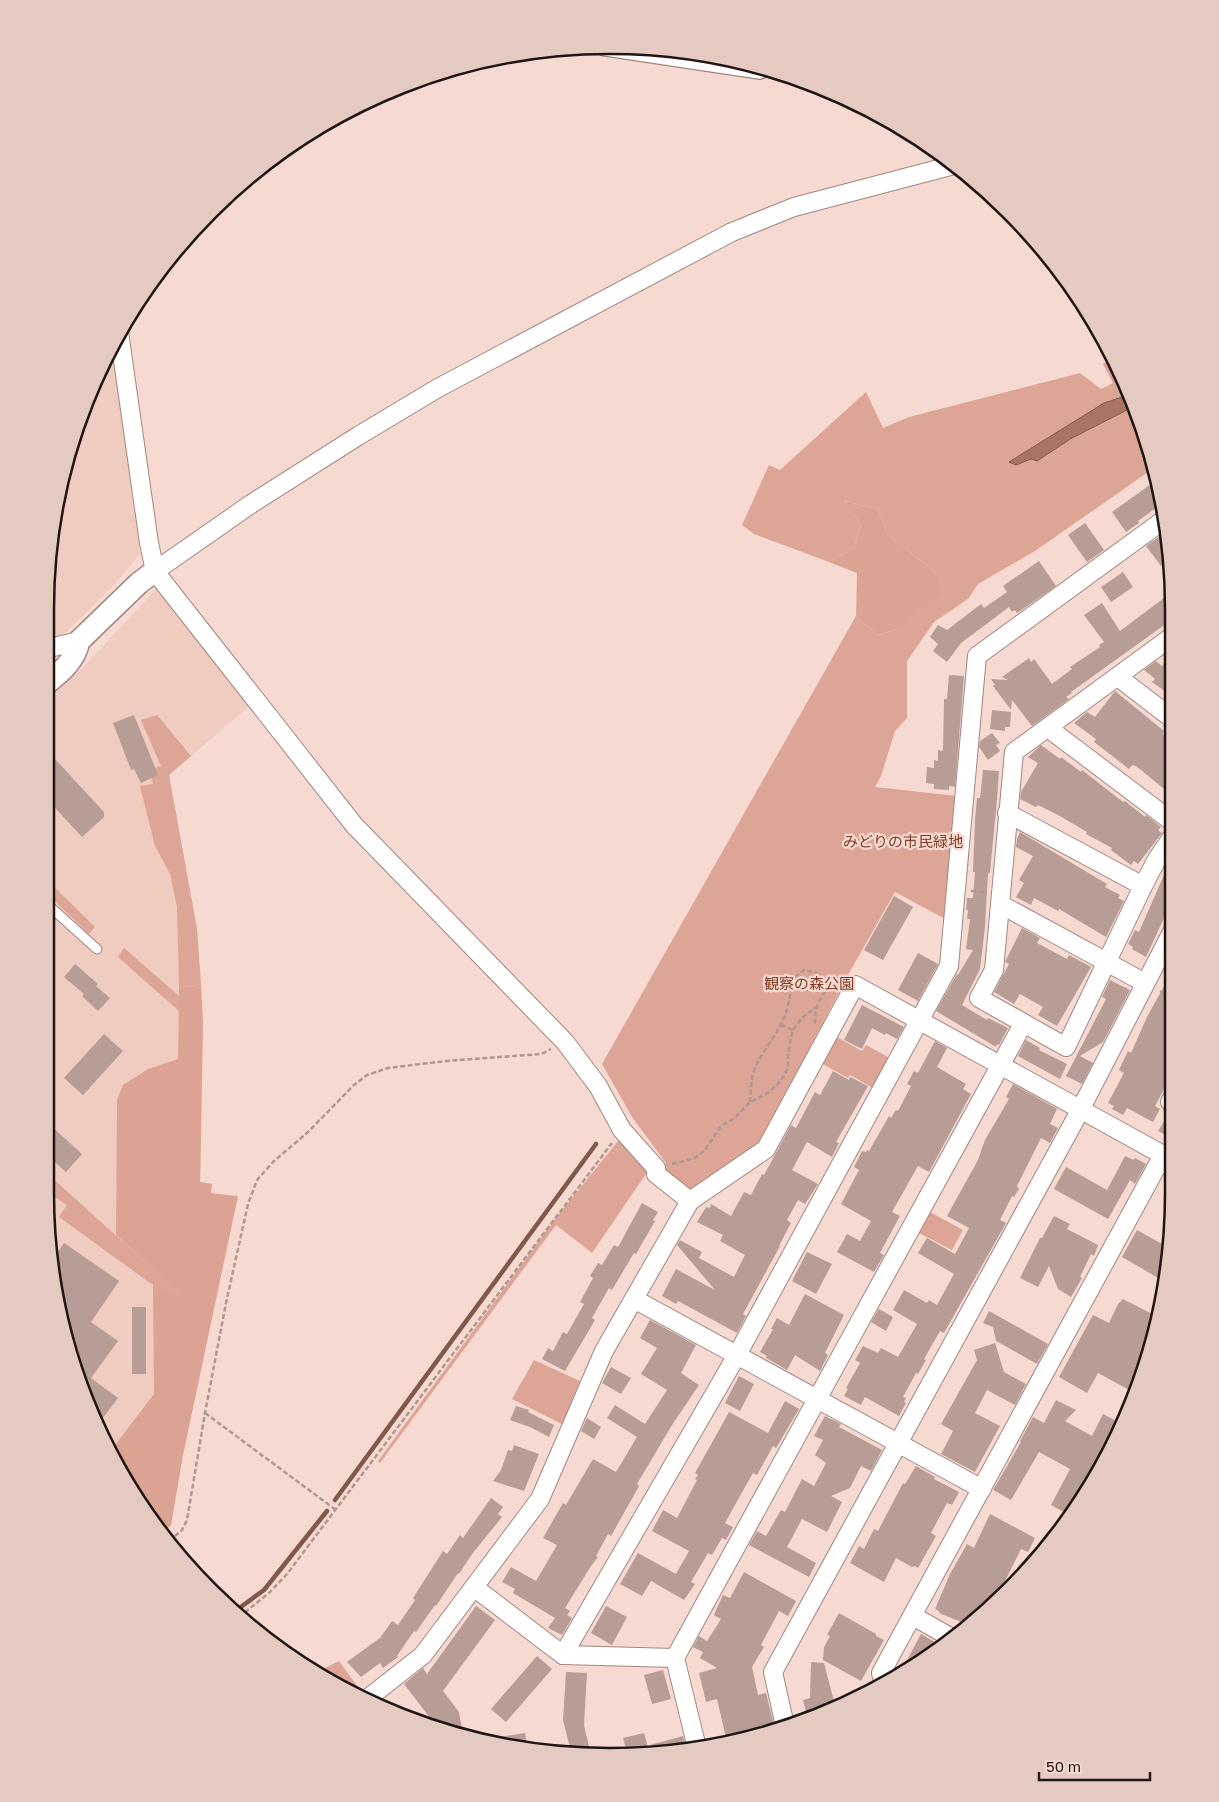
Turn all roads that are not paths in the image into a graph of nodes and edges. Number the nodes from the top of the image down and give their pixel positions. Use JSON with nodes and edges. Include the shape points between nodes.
{"nodes":[{"id":1,"x":946,"y":167,"type":"edge"},
{"id":2,"x":121,"y":345,"type":"edge"},
{"id":3,"x":1158,"y":524,"type":"edge"},
{"id":4,"x":155,"y":571,"type":"junction"},
{"id":5,"x":79,"y":641,"type":"junction"},
{"id":6,"x":1165,"y":642,"type":"edge"},
{"id":7,"x":54,"y":647,"type":"edge"},
{"id":8,"x":54,"y":677,"type":"edge"},
{"id":9,"x":1118,"y":678,"type":"junction"},
{"id":10,"x":1165,"y":713,"type":"edge"},
{"id":11,"x":1048,"y":728,"type":"junction"},
{"id":12,"x":1007,"y":813,"type":"junction"},
{"id":13,"x":1165,"y":816,"type":"edge"},
{"id":14,"x":1165,"y":847,"type":"edge"},
{"id":15,"x":1143,"y":886,"type":"junction"},
{"id":16,"x":1000,"y":899,"type":"junction"},
{"id":17,"x":54,"y":910,"type":"edge"},
{"id":18,"x":97,"y":949,"type":"dead end"},
{"id":19,"x":1165,"y":949,"type":"edge"},
{"id":20,"x":1108,"y":961,"type":"junction"},
{"id":21,"x":1149,"y":985,"type":"junction"},
{"id":22,"x":919,"y":1021,"type":"junction"},
{"id":23,"x":1023,"y":1024,"type":"junction"},
{"id":24,"x":999,"y":1065,"type":"junction"},
{"id":25,"x":1080,"y":1110,"type":"junction"},
{"id":26,"x":1165,"y":1156,"type":"edge"},
{"id":27,"x":1165,"y":1163,"type":"edge"},
{"id":28,"x":690,"y":1201,"type":"junction"},
{"id":29,"x":634,"y":1299,"type":"junction"},
{"id":30,"x":737,"y":1355,"type":"junction"},
{"id":31,"x":818,"y":1399,"type":"junction"},
{"id":32,"x":899,"y":1442,"type":"junction"},
{"id":33,"x":982,"y":1489,"type":"junction"},
{"id":34,"x":475,"y":1588,"type":"junction"},
{"id":35,"x":913,"y":1616,"type":"junction"},
{"id":36,"x":946,"y":1635,"type":"edge"},
{"id":37,"x":563,"y":1655,"type":"junction"},
{"id":38,"x":675,"y":1658,"type":"junction"},
{"id":39,"x":882,"y":1677,"type":"edge"},
{"id":40,"x":372,"y":1694,"type":"edge"},
{"id":41,"x":785,"y":1720,"type":"edge"},
{"id":42,"x":694,"y":1741,"type":"edge"}],
"edges":[{"from":1,"to":4,"type":"street","via":[[794,207],[732,232],[430,393],[250,504]]},
{"from":2,"to":4,"type":"street","via":[[148,543]]},
{"from":3,"to":22,"type":"street","via":[[978,656],[949,966]]},
{"from":4,"to":5,"type":"street"},
{"from":4,"to":28,"type":"street","via":[[354,825],[565,1042],[598,1086],[622,1130],[656,1168],[656,1174]]},
{"from":5,"to":7,"type":"street"},
{"from":5,"to":8,"type":"street","via":[[68,665]]},
{"from":6,"to":9,"type":"street"},
{"from":9,"to":10,"type":"street"},
{"from":9,"to":11,"type":"street"},
{"from":11,"to":12,"type":"street","via":[[1014,752]]},
{"from":11,"to":13,"type":"street"},
{"from":12,"to":15,"type":"street"},
{"from":12,"to":16,"type":"street"},
{"from":14,"to":15,"type":"street"},
{"from":15,"to":20,"type":"street"},
{"from":16,"to":20,"type":"street"},
{"from":16,"to":23,"type":"street","via":[[994,970],[979,998]]},
{"from":17,"to":18,"type":"lane"},
{"from":19,"to":21,"type":"street"},
{"from":20,"to":21,"type":"street"},
{"from":20,"to":23,"type":"street","via":[[1066,1046]]},
{"from":21,"to":25,"type":"street"},
{"from":22,"to":24,"type":"street"},
{"from":22,"to":28,"type":"street","via":[[854,985],[766,1149]]},
{"from":22,"to":30,"type":"street"},
{"from":23,"to":24,"type":"street"},
{"from":24,"to":25,"type":"street"},
{"from":24,"to":31,"type":"street"},
{"from":25,"to":26,"type":"street"},
{"from":25,"to":32,"type":"street"},
{"from":27,"to":33,"type":"street"},
{"from":28,"to":29,"type":"street"},
{"from":29,"to":30,"type":"street"},
{"from":29,"to":34,"type":"street","via":[[604,1351],[540,1499]]},
{"from":30,"to":31,"type":"street"},
{"from":30,"to":37,"type":"street"},
{"from":31,"to":32,"type":"street"},
{"from":31,"to":38,"type":"street"},
{"from":32,"to":33,"type":"street"},
{"from":32,"to":41,"type":"street","via":[[773,1672]]},
{"from":33,"to":35,"type":"street"},
{"from":34,"to":37,"type":"street"},
{"from":34,"to":40,"type":"street","via":[[423,1655]]},
{"from":35,"to":36,"type":"street"},
{"from":35,"to":39,"type":"street","via":[[881,1673]]},
{"from":37,"to":38,"type":"street"},
{"from":38,"to":42,"type":"street"}]}
